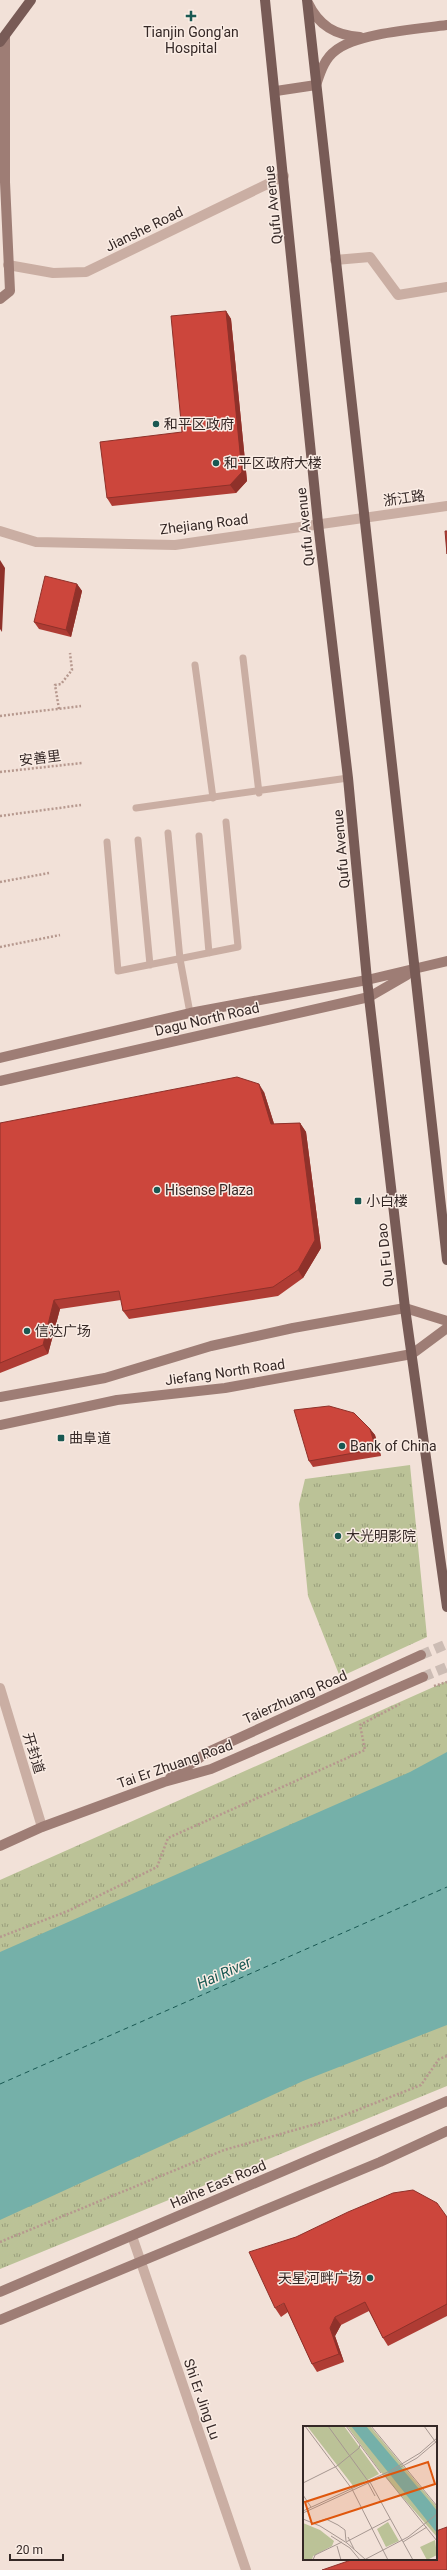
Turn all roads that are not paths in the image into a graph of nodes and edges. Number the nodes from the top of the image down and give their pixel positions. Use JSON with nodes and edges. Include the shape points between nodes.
{"nodes":[{"id":1,"x":31,"y":0,"type":"edge"},
{"id":2,"x":265,"y":0,"type":"edge"},
{"id":3,"x":307,"y":1,"type":"edge"},
{"id":4,"x":447,"y":25,"type":"edge"},
{"id":5,"x":366,"y":38,"type":"junction"},
{"id":6,"x":2,"y":40,"type":"edge"},
{"id":7,"x":316,"y":86,"type":"junction"},
{"id":8,"x":276,"y":91,"type":"junction"},
{"id":9,"x":284,"y":176,"type":"junction"},
{"id":10,"x":335,"y":260,"type":"junction"},
{"id":11,"x":8,"y":265,"type":"junction"},
{"id":12,"x":447,"y":287,"type":"edge"},
{"id":13,"x":0,"y":299,"type":"edge"},
{"id":14,"x":447,"y":506,"type":"edge"},
{"id":15,"x":364,"y":518,"type":"junction"},
{"id":16,"x":318,"y":523,"type":"junction"},
{"id":17,"x":0,"y":531,"type":"edge"},
{"id":18,"x":243,"y":658,"type":"dead end"},
{"id":19,"x":195,"y":665,"type":"dead end"},
{"id":20,"x":348,"y":778,"type":"junction"},
{"id":21,"x":259,"y":793,"type":"junction"},
{"id":22,"x":212,"y":798,"type":"junction"},
{"id":23,"x":136,"y":808,"type":"dead end"},
{"id":24,"x":226,"y":822,"type":"dead end"},
{"id":25,"x":168,"y":833,"type":"dead end"},
{"id":26,"x":199,"y":836,"type":"dead end"},
{"id":27,"x":138,"y":840,"type":"dead end"},
{"id":28,"x":107,"y":842,"type":"dead end"},
{"id":29,"x":209,"y":953,"type":"junction"},
{"id":30,"x":180,"y":959,"type":"junction"},
{"id":31,"x":447,"y":961,"type":"edge"},
{"id":32,"x":150,"y":965,"type":"junction"},
{"id":33,"x":415,"y":970,"type":"junction"},
{"id":34,"x":367,"y":980,"type":"junction"},
{"id":35,"x":369,"y":997,"type":"junction"},
{"id":36,"x":190,"y":1013,"type":"junction"},
{"id":37,"x":0,"y":1058,"type":"edge"},
{"id":38,"x":0,"y":1081,"type":"edge"},
{"id":39,"x":447,"y":1260,"type":"edge"},
{"id":40,"x":405,"y":1308,"type":"junction"},
{"id":41,"x":447,"y":1321,"type":"edge"},
{"id":42,"x":447,"y":1328,"type":"edge"},
{"id":43,"x":412,"y":1354,"type":"junction"},
{"id":44,"x":0,"y":1397,"type":"edge"},
{"id":45,"x":0,"y":1425,"type":"edge"},
{"id":46,"x":447,"y":1608,"type":"edge"},
{"id":47,"x":420,"y":1655,"type":"tunnel mouth"},
{"id":48,"x":423,"y":1677,"type":"tunnel mouth"},
{"id":49,"x":0,"y":1688,"type":"edge"},
{"id":50,"x":164,"y":1782,"type":"junction"},
{"id":51,"x":42,"y":1827,"type":"junction"},
{"id":52,"x":0,"y":1846,"type":"edge"},
{"id":53,"x":447,"y":2101,"type":"edge"},
{"id":54,"x":447,"y":2131,"type":"edge"},
{"id":55,"x":132,"y":2236,"type":"junction"},
{"id":56,"x":140,"y":2262,"type":"junction"},
{"id":57,"x":0,"y":2292,"type":"edge"},
{"id":58,"x":0,"y":2320,"type":"edge"},
{"id":59,"x":246,"y":2570,"type":"edge"}],
"edges":[{"from":1,"to":6,"type":"main road"},
{"from":2,"to":8,"type":"main road","name":"Qufu Avenue"},
{"from":3,"to":5,"type":"main road","via":[[314,16],[332,31],[344,36]]},
{"from":3,"to":7,"type":"main road"},
{"from":4,"to":5,"type":"main road"},
{"from":5,"to":7,"type":"main road","via":[[347,43],[334,51],[327,59]]},
{"from":6,"to":11,"type":"main road"},
{"from":7,"to":8,"type":"main road"},
{"from":7,"to":10,"type":"main road"},
{"from":8,"to":9,"type":"main road","name":"Qufu Avenue"},
{"from":9,"to":11,"type":"street","name":"Jianshe Road","via":[[86,272],[53,273]]},
{"from":9,"to":16,"type":"main road","name":"Qufu Avenue"},
{"from":10,"to":12,"type":"street","via":[[370,257],[398,295]]},
{"from":10,"to":15,"type":"main road"},
{"from":11,"to":13,"type":"main road","via":[[10,291]]},
{"from":14,"to":15,"type":"street","name":"浙江路"},
{"from":15,"to":16,"type":"street","name":"Zhejiang Road"},
{"from":15,"to":33,"type":"main road"},
{"from":16,"to":17,"type":"street","name":"Zhejiang Road","via":[[175,545],[36,542]]},
{"from":16,"to":20,"type":"main road","name":"Qufu Avenue"},
{"from":18,"to":21,"type":"lane"},
{"from":19,"to":22,"type":"lane"},
{"from":20,"to":21,"type":"lane"},
{"from":20,"to":34,"type":"main road","name":"Qufu Avenue"},
{"from":21,"to":22,"type":"lane"},
{"from":22,"to":23,"type":"lane"},
{"from":24,"to":29,"type":"lane","via":[[238,947]]},
{"from":25,"to":30,"type":"lane"},
{"from":26,"to":29,"type":"lane"},
{"from":27,"to":32,"type":"lane"},
{"from":28,"to":32,"type":"lane","via":[[118,971]]},
{"from":29,"to":30,"type":"lane"},
{"from":30,"to":32,"type":"lane"},
{"from":30,"to":36,"type":"lane"},
{"from":31,"to":33,"type":"main road","name":"Dagu North Road"},
{"from":33,"to":34,"type":"main road","name":"Dagu North Road"},
{"from":33,"to":35,"type":"main road","name":"Dagu North Road"},
{"from":33,"to":39,"type":"main road"},
{"from":34,"to":35,"type":"main road","name":"Qu Fu Dao"},
{"from":34,"to":36,"type":"main road","name":"Dagu North Road"},
{"from":35,"to":38,"type":"main road","name":"Dagu North Road"},
{"from":35,"to":40,"type":"main road","name":"Qu Fu Dao"},
{"from":36,"to":37,"type":"main road","name":"Dagu North Road"},
{"from":40,"to":41,"type":"main road","name":"Jiefang North Road"},
{"from":40,"to":43,"type":"main road","name":"Qu Fu Dao"},
{"from":40,"to":44,"type":"main road","name":"Jiefang North Road","via":[[211,1346],[105,1378]]},
{"from":42,"to":43,"type":"main road","name":"Jiefang North Road"},
{"from":43,"to":45,"type":"main road","name":"Jiefang North Road","via":[[225,1388],[117,1400]]},
{"from":43,"to":46,"type":"main road","name":"Qu Fu Dao"},
{"from":47,"to":50,"type":"main road","name":"Taierzhuang Road","via":[[208,1752]]},
{"from":48,"to":50,"type":"main road","name":"Tai Er Zhuang Road","via":[[212,1769]]},
{"from":49,"to":51,"type":"street","name":"开封道"},
{"from":50,"to":51,"type":"main road","name":"Tai Er Zhuang Road"},
{"from":51,"to":52,"type":"main road","name":"Tai Er Zhuang Road"},
{"from":53,"to":55,"type":"main road","name":"Haihe East Road"},
{"from":54,"to":56,"type":"main road","via":[[380,2162]]},
{"from":55,"to":56,"type":"street","name":"Shi Er Jing Lu"},
{"from":55,"to":57,"type":"main road","name":"Haihe East Road"},
{"from":56,"to":58,"type":"main road"},
{"from":56,"to":59,"type":"street","name":"Shi Er Jing Lu"}]}
